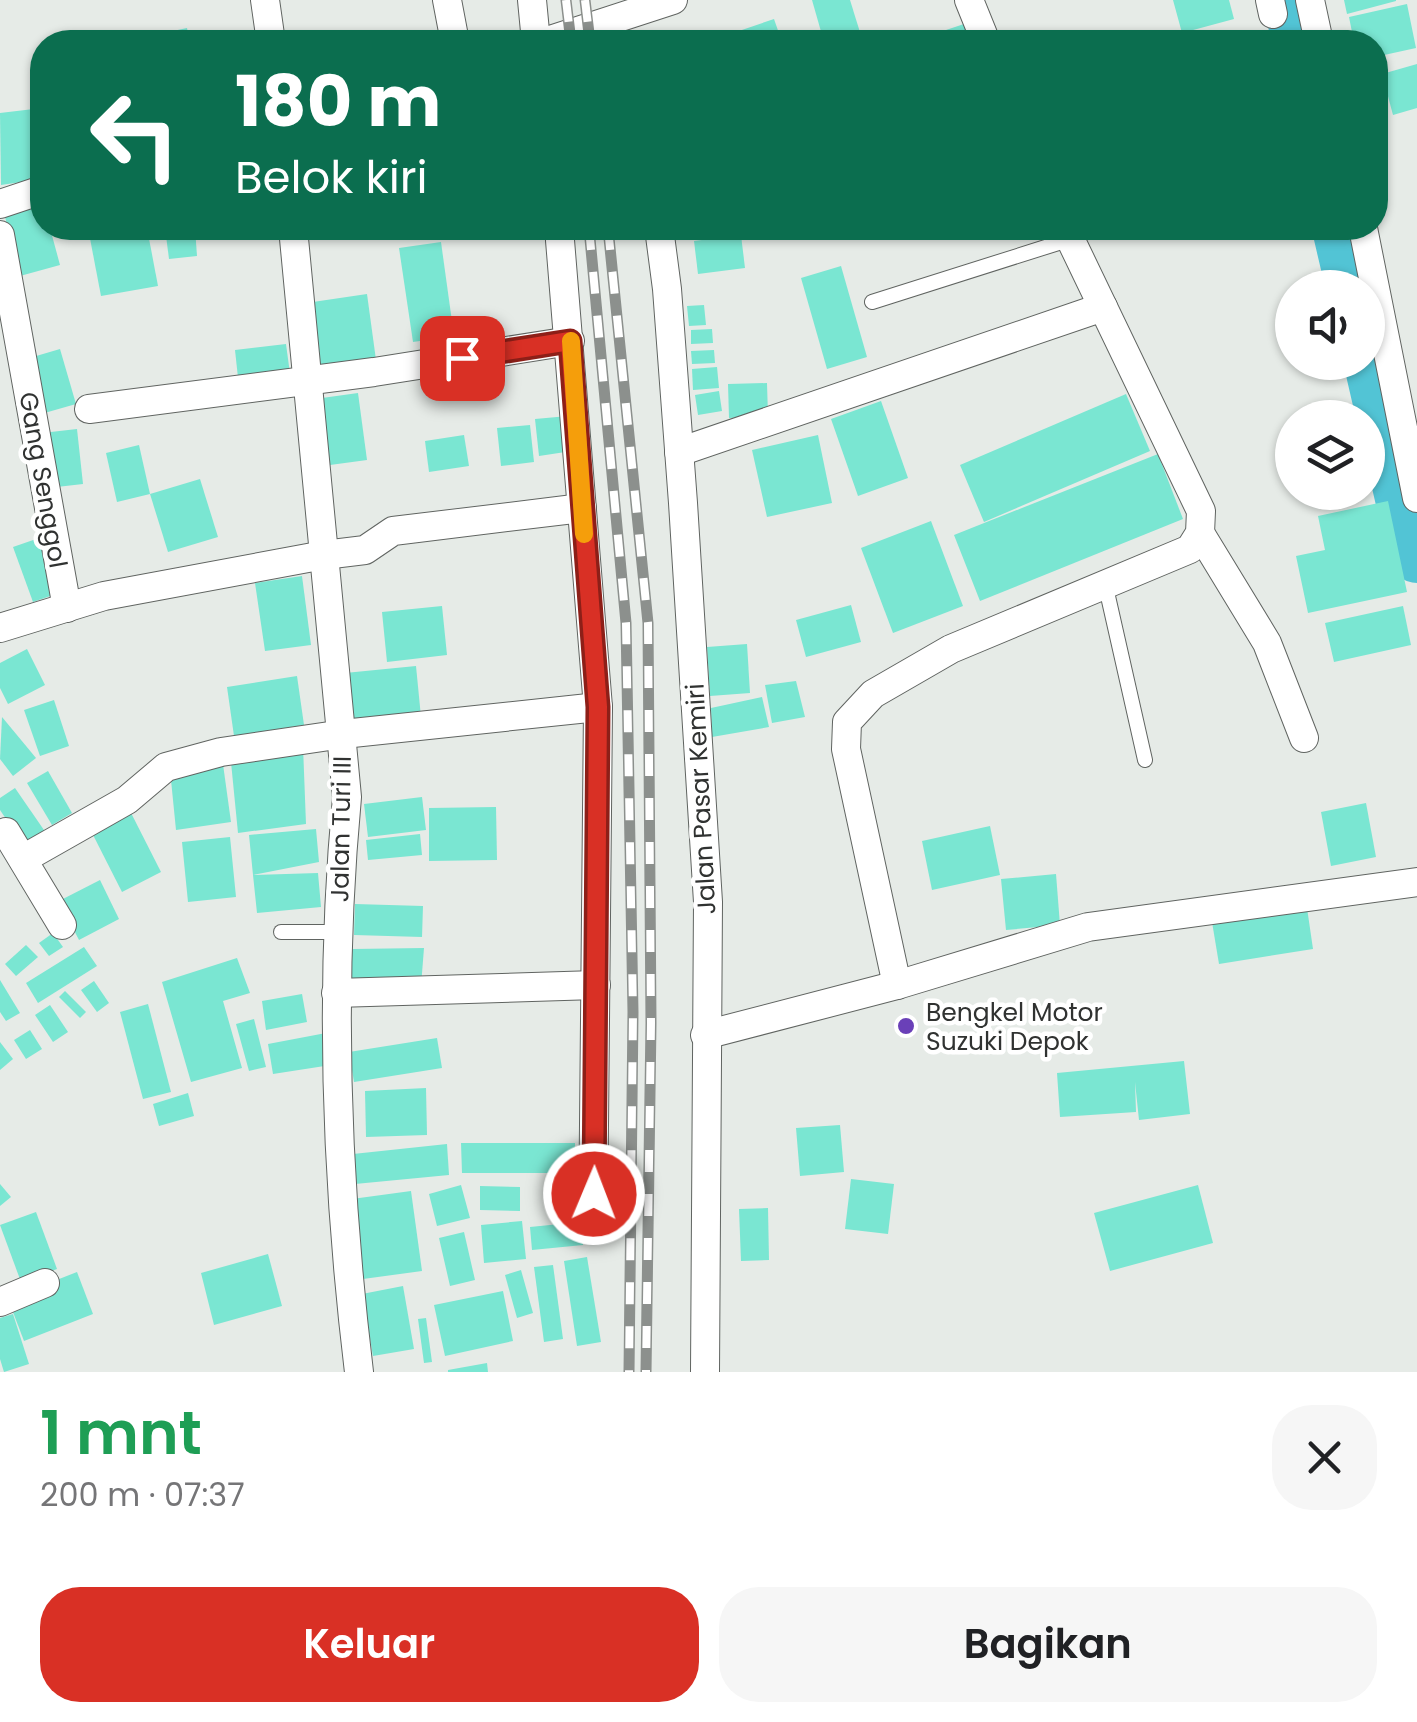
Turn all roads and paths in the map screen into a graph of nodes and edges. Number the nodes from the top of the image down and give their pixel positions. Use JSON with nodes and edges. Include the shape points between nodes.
{"nodes":[{"id":1,"x":265,"y":0,"type":"edge"},
{"id":2,"x":447,"y":0,"type":"edge"},
{"id":3,"x":532,"y":0,"type":"edge"},
{"id":4,"x":673,"y":0,"type":"edge"},
{"id":5,"x":969,"y":0,"type":"edge"},
{"id":6,"x":1310,"y":0,"type":"edge"},
{"id":7,"x":631,"y":19,"type":"edge"},
{"id":8,"x":269,"y":30,"type":"edge"},
{"id":9,"x":452,"y":30,"type":"edge"},
{"id":10,"x":538,"y":30,"type":"edge"},
{"id":11,"x":587,"y":30,"type":"edge"},
{"id":12,"x":981,"y":30,"type":"edge"},
{"id":13,"x":1317,"y":30,"type":"edge"},
{"id":14,"x":30,"y":194,"type":"edge"},
{"id":15,"x":0,"y":204,"type":"edge"},
{"id":16,"x":0,"y":234,"type":"edge"},
{"id":17,"x":294,"y":240,"type":"edge"},
{"id":18,"x":560,"y":240,"type":"edge"},
{"id":19,"x":660,"y":240,"type":"edge"},
{"id":20,"x":1051,"y":240,"type":"edge"},
{"id":21,"x":1071,"y":240,"type":"edge"},
{"id":22,"x":1365,"y":240,"type":"edge"},
{"id":23,"x":872,"y":302,"type":"dead end"},
{"id":24,"x":1103,"y":307,"type":"junction"},
{"id":25,"x":570,"y":341,"type":"junction"},
{"id":26,"x":309,"y":379,"type":"junction"},
{"id":27,"x":89,"y":410,"type":"dead end"},
{"id":28,"x":679,"y":452,"type":"junction"},
{"id":29,"x":1417,"y":498,"type":"edge"},
{"id":30,"x":582,"y":508,"type":"junction"},
{"id":31,"x":1200,"y":533,"type":"junction"},
{"id":32,"x":324,"y":554,"type":"junction"},
{"id":33,"x":1105,"y":583,"type":"junction"},
{"id":34,"x":67,"y":608,"type":"junction"},
{"id":35,"x":0,"y":628,"type":"edge"},
{"id":36,"x":598,"y":707,"type":"junction"},
{"id":37,"x":343,"y":734,"type":"junction"},
{"id":38,"x":1304,"y":738,"type":"dead end"},
{"id":39,"x":1145,"y":760,"type":"dead end"},
{"id":40,"x":2,"y":829,"type":"edge"},
{"id":41,"x":23,"y":859,"type":"junction"},
{"id":42,"x":1417,"y":882,"type":"edge"},
{"id":43,"x":62,"y":926,"type":"dead end"},
{"id":44,"x":281,"y":932,"type":"dead end"},
{"id":45,"x":339,"y":932,"type":"junction"},
{"id":46,"x":596,"y":985,"type":"junction"},
{"id":47,"x":897,"y":985,"type":"junction"},
{"id":48,"x":336,"y":994,"type":"junction"},
{"id":49,"x":706,"y":1035,"type":"junction"},
{"id":50,"x":593,"y":1229,"type":"dead end"},
{"id":51,"x":45,"y":1282,"type":"dead end"},
{"id":52,"x":0,"y":1302,"type":"edge"},
{"id":53,"x":359,"y":1372,"type":"edge"},
{"id":54,"x":705,"y":1372,"type":"edge"}],
"edges":[{"from":1,"to":8,"type":"street"},
{"from":2,"to":9,"type":"street"},
{"from":3,"to":10,"type":"street"},
{"from":4,"to":7,"type":"street"},
{"from":5,"to":12,"type":"street"},
{"from":6,"to":13,"type":"street"},
{"from":7,"to":11,"type":"street"},
{"from":14,"to":15,"type":"street"},
{"from":16,"to":34,"type":"street","name":"Gang Senggol"},
{"from":17,"to":26,"type":"street","name":"Jalan Turi III"},
{"from":18,"to":25,"type":"street"},
{"from":19,"to":28,"type":"street","name":"Jalan Pasar Kemiri"},
{"from":20,"to":23,"type":"lane"},
{"from":21,"to":24,"type":"street"},
{"from":22,"to":29,"type":"street"},
{"from":24,"to":28,"type":"street"},
{"from":24,"to":31,"type":"street","via":[[1201,511]]},
{"from":25,"to":26,"type":"street"},
{"from":25,"to":30,"type":"street"},
{"from":26,"to":27,"type":"street"},
{"from":26,"to":32,"type":"street","name":"Jalan Turi III"},
{"from":28,"to":49,"type":"street","name":"Jalan Pasar Kemiri","via":[[708,902]]},
{"from":30,"to":32,"type":"street","via":[[394,531],[365,550]]},
{"from":30,"to":36,"type":"street"},
{"from":31,"to":33,"type":"street","via":[[1190,549]]},
{"from":31,"to":38,"type":"street","via":[[1268,644]]},
{"from":32,"to":34,"type":"street"},
{"from":32,"to":37,"type":"street","name":"Jalan Turi III"},
{"from":33,"to":39,"type":"lane"},
{"from":33,"to":47,"type":"street","via":[[951,649],[873,694],[847,722],[846,749]]},
{"from":34,"to":35,"type":"street"},
{"from":36,"to":37,"type":"street"},
{"from":36,"to":46,"type":"street"},
{"from":37,"to":41,"type":"street","via":[[221,752],[166,768],[127,800]]},
{"from":37,"to":45,"type":"street","name":"Jalan Turi III","via":[[347,797]]},
{"from":40,"to":41,"type":"street"},
{"from":41,"to":43,"type":"street"},
{"from":42,"to":47,"type":"street","via":[[1088,928]]},
{"from":44,"to":45,"type":"lane"},
{"from":45,"to":48,"type":"street","name":"Jalan Turi III"},
{"from":46,"to":48,"type":"street"},
{"from":46,"to":50,"type":"street"},
{"from":47,"to":49,"type":"street"},
{"from":48,"to":53,"type":"street","name":"Jalan Turi III","via":[[341,1166]]},
{"from":49,"to":54,"type":"street","name":"Jalan Pasar Kemiri"},
{"from":51,"to":52,"type":"street"}]}
